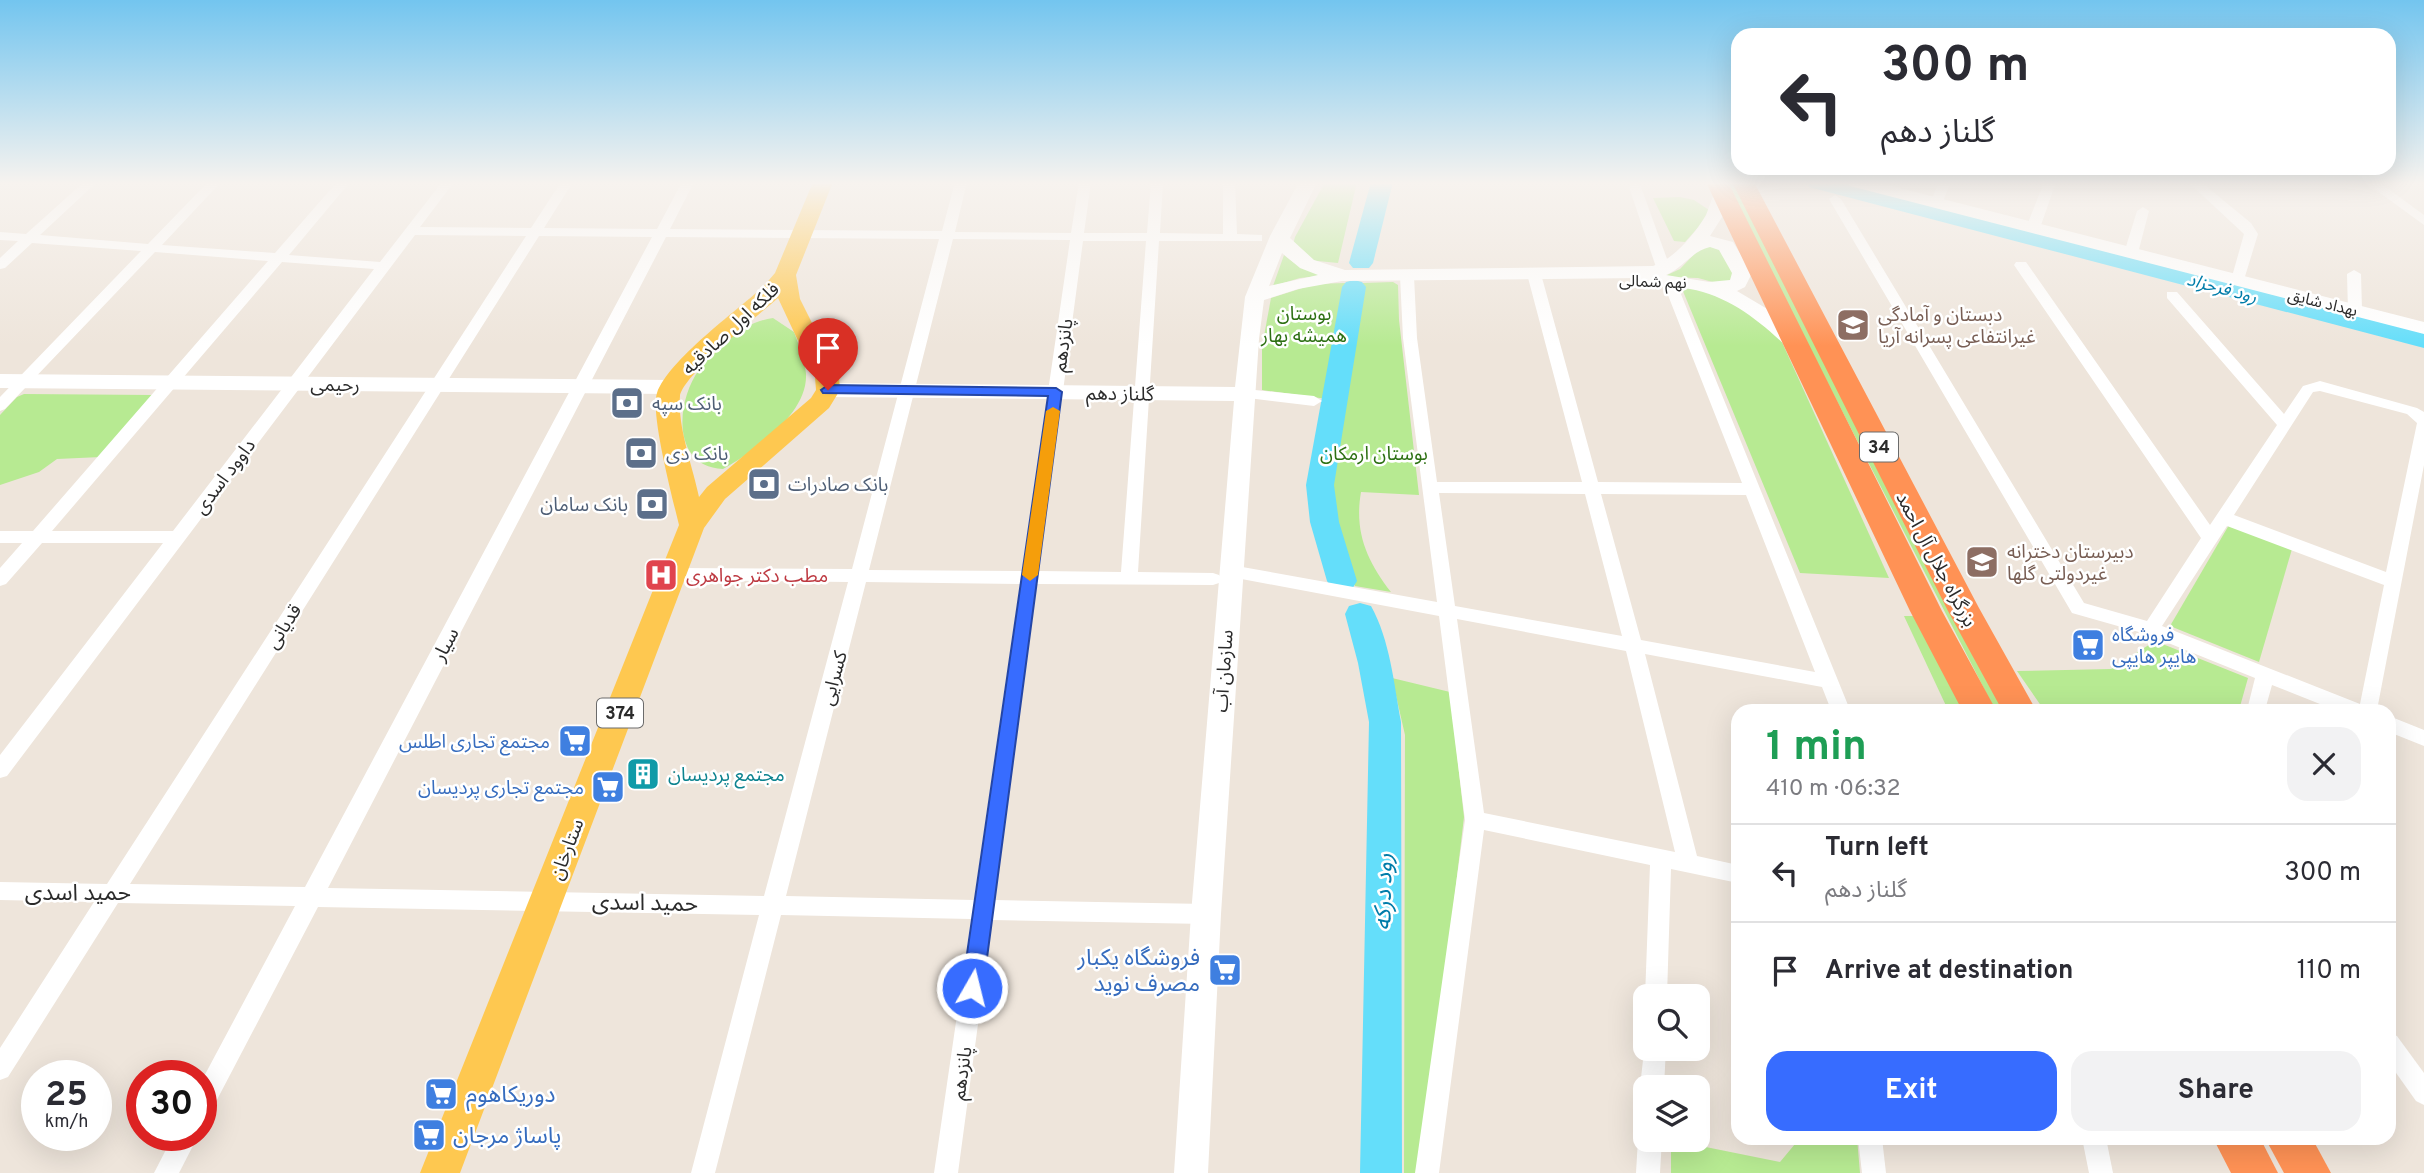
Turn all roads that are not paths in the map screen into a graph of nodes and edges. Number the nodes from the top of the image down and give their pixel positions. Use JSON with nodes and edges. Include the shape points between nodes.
{"nodes":[{"id":1,"x":801,"y":236,"type":"edge"},
{"id":2,"x":1279,"y":236,"type":"joint"},
{"id":3,"x":11,"y":237,"type":"edge"},
{"id":4,"x":163,"y":237,"type":"edge"},
{"id":5,"x":297,"y":237,"type":"edge"},
{"id":6,"x":406,"y":237,"type":"edge"},
{"id":7,"x":532,"y":237,"type":"edge"},
{"id":8,"x":659,"y":237,"type":"edge"},
{"id":9,"x":909,"y":237,"type":"edge"},
{"id":10,"x":947,"y":237,"type":"junction"},
{"id":11,"x":1077,"y":237,"type":"junction"},
{"id":12,"x":1653,"y":237,"type":"edge"},
{"id":13,"x":1698,"y":237,"type":"edge"},
{"id":14,"x":1750,"y":237,"type":"edge"},
{"id":15,"x":1757,"y":237,"type":"edge"},
{"id":16,"x":1857,"y":237,"type":"edge"},
{"id":17,"x":2067,"y":237,"type":"edge"},
{"id":18,"x":2136,"y":237,"type":"edge"},
{"id":19,"x":2250,"y":237,"type":"edge"},
{"id":20,"x":29,"y":238,"type":"junction"},
{"id":21,"x":1153,"y":238,"type":"junction"},
{"id":22,"x":1230,"y":238,"type":"joint"},
{"id":23,"x":1257,"y":239,"type":"dead end"},
{"id":24,"x":1691,"y":246,"type":"junction"},
{"id":25,"x":152,"y":248,"type":"junction"},
{"id":26,"x":2131,"y":253,"type":"junction"},
{"id":27,"x":279,"y":258,"type":"junction"},
{"id":28,"x":0,"y":265,"type":"edge"},
{"id":29,"x":2021,"y":265,"type":"dead end"},
{"id":30,"x":384,"y":266,"type":"junction"},
{"id":31,"x":1534,"y":274,"type":"junction"},
{"id":32,"x":2354,"y":274,"type":"dead end"},
{"id":33,"x":785,"y":275,"type":"junction"},
{"id":34,"x":1407,"y":275,"type":"junction"},
{"id":35,"x":1667,"y":275,"type":"junction"},
{"id":36,"x":1345,"y":276,"type":"junction"},
{"id":37,"x":2238,"y":280,"type":"junction"},
{"id":38,"x":1711,"y":287,"type":"junction"},
{"id":39,"x":2172,"y":295,"type":"dead end"},
{"id":40,"x":1255,"y":297,"type":"junction"},
{"id":41,"x":2355,"y":311,"type":"junction"},
{"id":42,"x":2424,"y":328,"type":"edge"},
{"id":43,"x":1795,"y":344,"type":"junction"},
{"id":44,"x":0,"y":382,"type":"edge"},
{"id":45,"x":24,"y":382,"type":"junction"},
{"id":46,"x":171,"y":383,"type":"junction"},
{"id":47,"x":294,"y":384,"type":"junction"},
{"id":48,"x":437,"y":385,"type":"junction"},
{"id":49,"x":580,"y":386,"type":"junction"},
{"id":50,"x":670,"y":387,"type":"junction"},
{"id":51,"x":828,"y":390,"type":"junction"},
{"id":52,"x":907,"y":391,"type":"junction"},
{"id":53,"x":1056,"y":392,"type":"junction"},
{"id":54,"x":1142,"y":393,"type":"junction"},
{"id":55,"x":1245,"y":394,"type":"junction"},
{"id":56,"x":1314,"y":401,"type":"dead end"},
{"id":57,"x":0,"y":406,"type":"edge"},
{"id":58,"x":2423,"y":420,"type":"edge"},
{"id":59,"x":2285,"y":425,"type":"junction"},
{"id":60,"x":1429,"y":487,"type":"junction"},
{"id":61,"x":1592,"y":488,"type":"junction"},
{"id":62,"x":1752,"y":489,"type":"junction"},
{"id":63,"x":2224,"y":518,"type":"junction"},
{"id":64,"x":692,"y":526,"type":"junction"},
{"id":65,"x":0,"y":537,"type":"edge"},
{"id":66,"x":38,"y":537,"type":"junction"},
{"id":67,"x":177,"y":537,"type":"junction"},
{"id":68,"x":2210,"y":538,"type":"junction"},
{"id":69,"x":674,"y":574,"type":"junction"},
{"id":70,"x":1222,"y":575,"type":"junction"},
{"id":71,"x":859,"y":576,"type":"junction"},
{"id":72,"x":1030,"y":578,"type":"junction"},
{"id":73,"x":1129,"y":578,"type":"junction"},
{"id":74,"x":0,"y":580,"type":"edge"},
{"id":75,"x":2394,"y":582,"type":"junction"},
{"id":76,"x":1446,"y":611,"type":"junction"},
{"id":77,"x":2151,"y":629,"type":"junction"},
{"id":78,"x":1633,"y":643,"type":"junction"},
{"id":79,"x":2265,"y":675,"type":"junction"},
{"id":80,"x":1827,"y":681,"type":"junction"},
{"id":81,"x":1837,"y":704,"type":"edge"},
{"id":82,"x":1976,"y":704,"type":"edge"},
{"id":83,"x":2016,"y":704,"type":"edge"},
{"id":84,"x":2258,"y":704,"type":"edge"},
{"id":85,"x":2339,"y":704,"type":"edge"},
{"id":86,"x":2369,"y":704,"type":"edge"},
{"id":87,"x":2396,"y":727,"type":"edge"},
{"id":88,"x":2424,"y":738,"type":"edge"},
{"id":89,"x":0,"y":770,"type":"edge"},
{"id":90,"x":1475,"y":820,"type":"junction"},
{"id":91,"x":1661,"y":859,"type":"junction"},
{"id":92,"x":1688,"y":862,"type":"junction"},
{"id":93,"x":1731,"y":872,"type":"edge"},
{"id":94,"x":0,"y":891,"type":"edge"},
{"id":95,"x":114,"y":891,"type":"junction"},
{"id":96,"x":313,"y":895,"type":"junction"},
{"id":97,"x":547,"y":900,"type":"junction"},
{"id":98,"x":773,"y":905,"type":"junction"},
{"id":99,"x":984,"y":909,"type":"junction"},
{"id":100,"x":1206,"y":914,"type":"junction"},
{"id":101,"x":1656,"y":984,"type":"edge"},
{"id":102,"x":2396,"y":1054,"type":"edge"},
{"id":103,"x":0,"y":1069,"type":"edge"},
{"id":104,"x":217,"y":1077,"type":"edge"},
{"id":105,"x":2424,"y":1093,"type":"edge"},
{"id":106,"x":1871,"y":1145,"type":"edge"},
{"id":107,"x":2095,"y":1145,"type":"edge"},
{"id":108,"x":2239,"y":1145,"type":"edge"},
{"id":109,"x":2291,"y":1145,"type":"edge"},
{"id":110,"x":178,"y":1151,"type":"edge"},
{"id":111,"x":1649,"y":1152,"type":"edge"},
{"id":112,"x":166,"y":1173,"type":"edge"},
{"id":113,"x":440,"y":1173,"type":"edge"},
{"id":114,"x":703,"y":1173,"type":"edge"},
{"id":115,"x":946,"y":1173,"type":"edge"},
{"id":116,"x":1191,"y":1173,"type":"edge"},
{"id":117,"x":1427,"y":1173,"type":"edge"},
{"id":118,"x":1648,"y":1173,"type":"edge"},
{"id":119,"x":1874,"y":1173,"type":"edge"},
{"id":120,"x":2101,"y":1173,"type":"edge"},
{"id":121,"x":2256,"y":1173,"type":"edge"},
{"id":122,"x":2309,"y":1173,"type":"edge"}],
"edges":[{"from":1,"to":33,"type":"main road"},
{"from":2,"to":36,"type":"street","name":"نهم شمالی","via":[[1305,264]]},
{"from":2,"to":40,"type":"street","name":"سازمان آب"},
{"from":3,"to":20,"type":"street"},
{"from":4,"to":25,"type":"street"},
{"from":5,"to":27,"type":"street"},
{"from":6,"to":30,"type":"street","name":"داوود اسدی"},
{"from":7,"to":48,"type":"street","name":"قدیانی"},
{"from":8,"to":49,"type":"street","name":"سیار"},
{"from":9,"to":10,"type":"street"},
{"from":10,"to":11,"type":"street"},
{"from":10,"to":52,"type":"street","name":"کسرایی"},
{"from":11,"to":21,"type":"street"},
{"from":11,"to":53,"type":"street","name":"پانزدهم"},
{"from":12,"to":35,"type":"street"},
{"from":13,"to":24,"type":"street","name":"نهم شمالی"},
{"from":14,"to":43,"type":"highway","name":"بزرگراه جلال آل احمد","number":"34"},
{"from":15,"to":83,"type":"highway","name":"بزرگراه جلال آل احمد","number":"34"},
{"from":16,"to":77,"type":"street","via":[[2074,602],[2085,612]]},
{"from":17,"to":26,"type":"street","name":"بهداد شایق"},
{"from":18,"to":26,"type":"street"},
{"from":19,"to":37,"type":"street"},
{"from":20,"to":25,"type":"street"},
{"from":20,"to":28,"type":"street"},
{"from":21,"to":22,"type":"street"},
{"from":21,"to":54,"type":"street"},
{"from":22,"to":23,"type":"street"},
{"from":24,"to":35,"type":"street","name":"نهم شمالی"},
{"from":24,"to":38,"type":"street","via":[[1711,240],[1727,246],[1742,273],[1730,287]]},
{"from":25,"to":27,"type":"street"},
{"from":25,"to":45,"type":"street"},
{"from":26,"to":37,"type":"street","name":"بهداد شایق"},
{"from":27,"to":30,"type":"street"},
{"from":27,"to":46,"type":"street"},
{"from":29,"to":68,"type":"street"},
{"from":30,"to":47,"type":"street","name":"داوود اسدی"},
{"from":31,"to":34,"type":"street","name":"نهم شمالی"},
{"from":31,"to":35,"type":"street","name":"نهم شمالی","via":[[1563,280]]},
{"from":31,"to":61,"type":"street"},
{"from":32,"to":41,"type":"street"},
{"from":33,"to":50,"type":"main road","name":"فلکه اول صادقیه","via":[[689,362]]},
{"from":33,"to":51,"type":"main road","name":"فلکه اول صادقیه","via":[[789,299],[827,377]]},
{"from":34,"to":36,"type":"street","name":"نهم شمالی"},
{"from":34,"to":60,"type":"street","via":[[1410,338]]},
{"from":35,"to":38,"type":"street","name":"نهم شمالی"},
{"from":35,"to":62,"type":"street"},
{"from":36,"to":40,"type":"street","via":[[1295,284]]},
{"from":37,"to":41,"type":"street","name":"بهداد شایق"},
{"from":38,"to":43,"type":"street","name":"نهم شمالی","via":[[1760,312]]},
{"from":39,"to":59,"type":"street"},
{"from":40,"to":55,"type":"street","name":"سازمان آب"},
{"from":41,"to":42,"type":"street","name":"بهداد شایق"},
{"from":43,"to":82,"type":"highway","name":"بزرگراه جلال آل احمد","number":"34"},
{"from":44,"to":45,"type":"street","name":"رحیمی"},
{"from":45,"to":46,"type":"street","name":"رحیمی"},
{"from":45,"to":57,"type":"street"},
{"from":46,"to":47,"type":"street","name":"رحیمی"},
{"from":46,"to":66,"type":"street"},
{"from":47,"to":48,"type":"street","name":"رحیمی"},
{"from":47,"to":67,"type":"street","name":"داوود اسدی"},
{"from":48,"to":49,"type":"street","name":"رحیمی"},
{"from":48,"to":95,"type":"street","name":"قدیانی"},
{"from":49,"to":50,"type":"street","name":"رحیمی"},
{"from":49,"to":96,"type":"street","name":"سیار"},
{"from":50,"to":64,"type":"main road","name":"فلکه اول صادقیه","via":[[669,417]]},
{"from":51,"to":52,"type":"street","name":"گلناز دهم"},
{"from":51,"to":64,"type":"main road","via":[[820,403],[716,493]]},
{"from":52,"to":53,"type":"street","name":"گلناز دهم"},
{"from":52,"to":71,"type":"street","name":"کسرایی"},
{"from":53,"to":54,"type":"street","name":"گلناز دهم"},
{"from":53,"to":72,"type":"street","name":"پانزدهم"},
{"from":54,"to":55,"type":"street","name":"گلناز دهم"},
{"from":54,"to":73,"type":"street"},
{"from":55,"to":56,"type":"street"},
{"from":55,"to":70,"type":"street","name":"سازمان آب"},
{"from":58,"to":59,"type":"street","via":[[2320,386],[2308,389]]},
{"from":58,"to":75,"type":"street"},
{"from":59,"to":63,"type":"street"},
{"from":60,"to":61,"type":"street"},
{"from":60,"to":76,"type":"street"},
{"from":61,"to":62,"type":"street"},
{"from":61,"to":78,"type":"street"},
{"from":62,"to":80,"type":"street"},
{"from":63,"to":68,"type":"street"},
{"from":63,"to":75,"type":"street"},
{"from":64,"to":69,"type":"main road","name":"ستارخان","number":"374"},
{"from":65,"to":66,"type":"street"},
{"from":66,"to":67,"type":"street"},
{"from":66,"to":74,"type":"street"},
{"from":67,"to":89,"type":"street","name":"داوود اسدی"},
{"from":68,"to":77,"type":"street"},
{"from":69,"to":71,"type":"street"},
{"from":69,"to":97,"type":"main road","name":"ستارخان","number":"374"},
{"from":70,"to":73,"type":"street"},
{"from":70,"to":76,"type":"street"},
{"from":70,"to":100,"type":"street","name":"سازمان آب"},
{"from":71,"to":72,"type":"street"},
{"from":71,"to":98,"type":"street","name":"کسرایی"},
{"from":72,"to":73,"type":"street"},
{"from":72,"to":99,"type":"street","name":"پانزدهم"},
{"from":75,"to":86,"type":"street"},
{"from":76,"to":78,"type":"street"},
{"from":76,"to":90,"type":"street"},
{"from":77,"to":79,"type":"street"},
{"from":78,"to":80,"type":"street"},
{"from":78,"to":92,"type":"street"},
{"from":79,"to":84,"type":"street"},
{"from":79,"to":85,"type":"street"},
{"from":80,"to":81,"type":"street"},
{"from":87,"to":88,"type":"street"},
{"from":90,"to":91,"type":"street"},
{"from":90,"to":117,"type":"street"},
{"from":91,"to":92,"type":"street"},
{"from":91,"to":101,"type":"street"},
{"from":92,"to":93,"type":"street"},
{"from":94,"to":95,"type":"street","name":"حمید اسدی"},
{"from":95,"to":96,"type":"street","name":"حمید اسدی"},
{"from":95,"to":103,"type":"street","name":"قدیانی"},
{"from":96,"to":97,"type":"street","name":"حمید اسدی"},
{"from":96,"to":104,"type":"street","name":"سیار"},
{"from":97,"to":98,"type":"street","name":"حمید اسدی"},
{"from":97,"to":113,"type":"main road","name":"ستارخان","number":"374"},
{"from":98,"to":99,"type":"street","name":"حمید اسدی"},
{"from":98,"to":114,"type":"street","name":"کسرایی"},
{"from":99,"to":100,"type":"street","name":"حمید اسدی"},
{"from":99,"to":115,"type":"street","name":"پانزدهم"},
{"from":100,"to":116,"type":"street","name":"سازمان آب"},
{"from":102,"to":105,"type":"street"},
{"from":106,"to":119,"type":"street"},
{"from":107,"to":120,"type":"street"},
{"from":108,"to":121,"type":"highway"},
{"from":109,"to":122,"type":"highway"},
{"from":110,"to":112,"type":"street"},
{"from":111,"to":118,"type":"street"}]}
